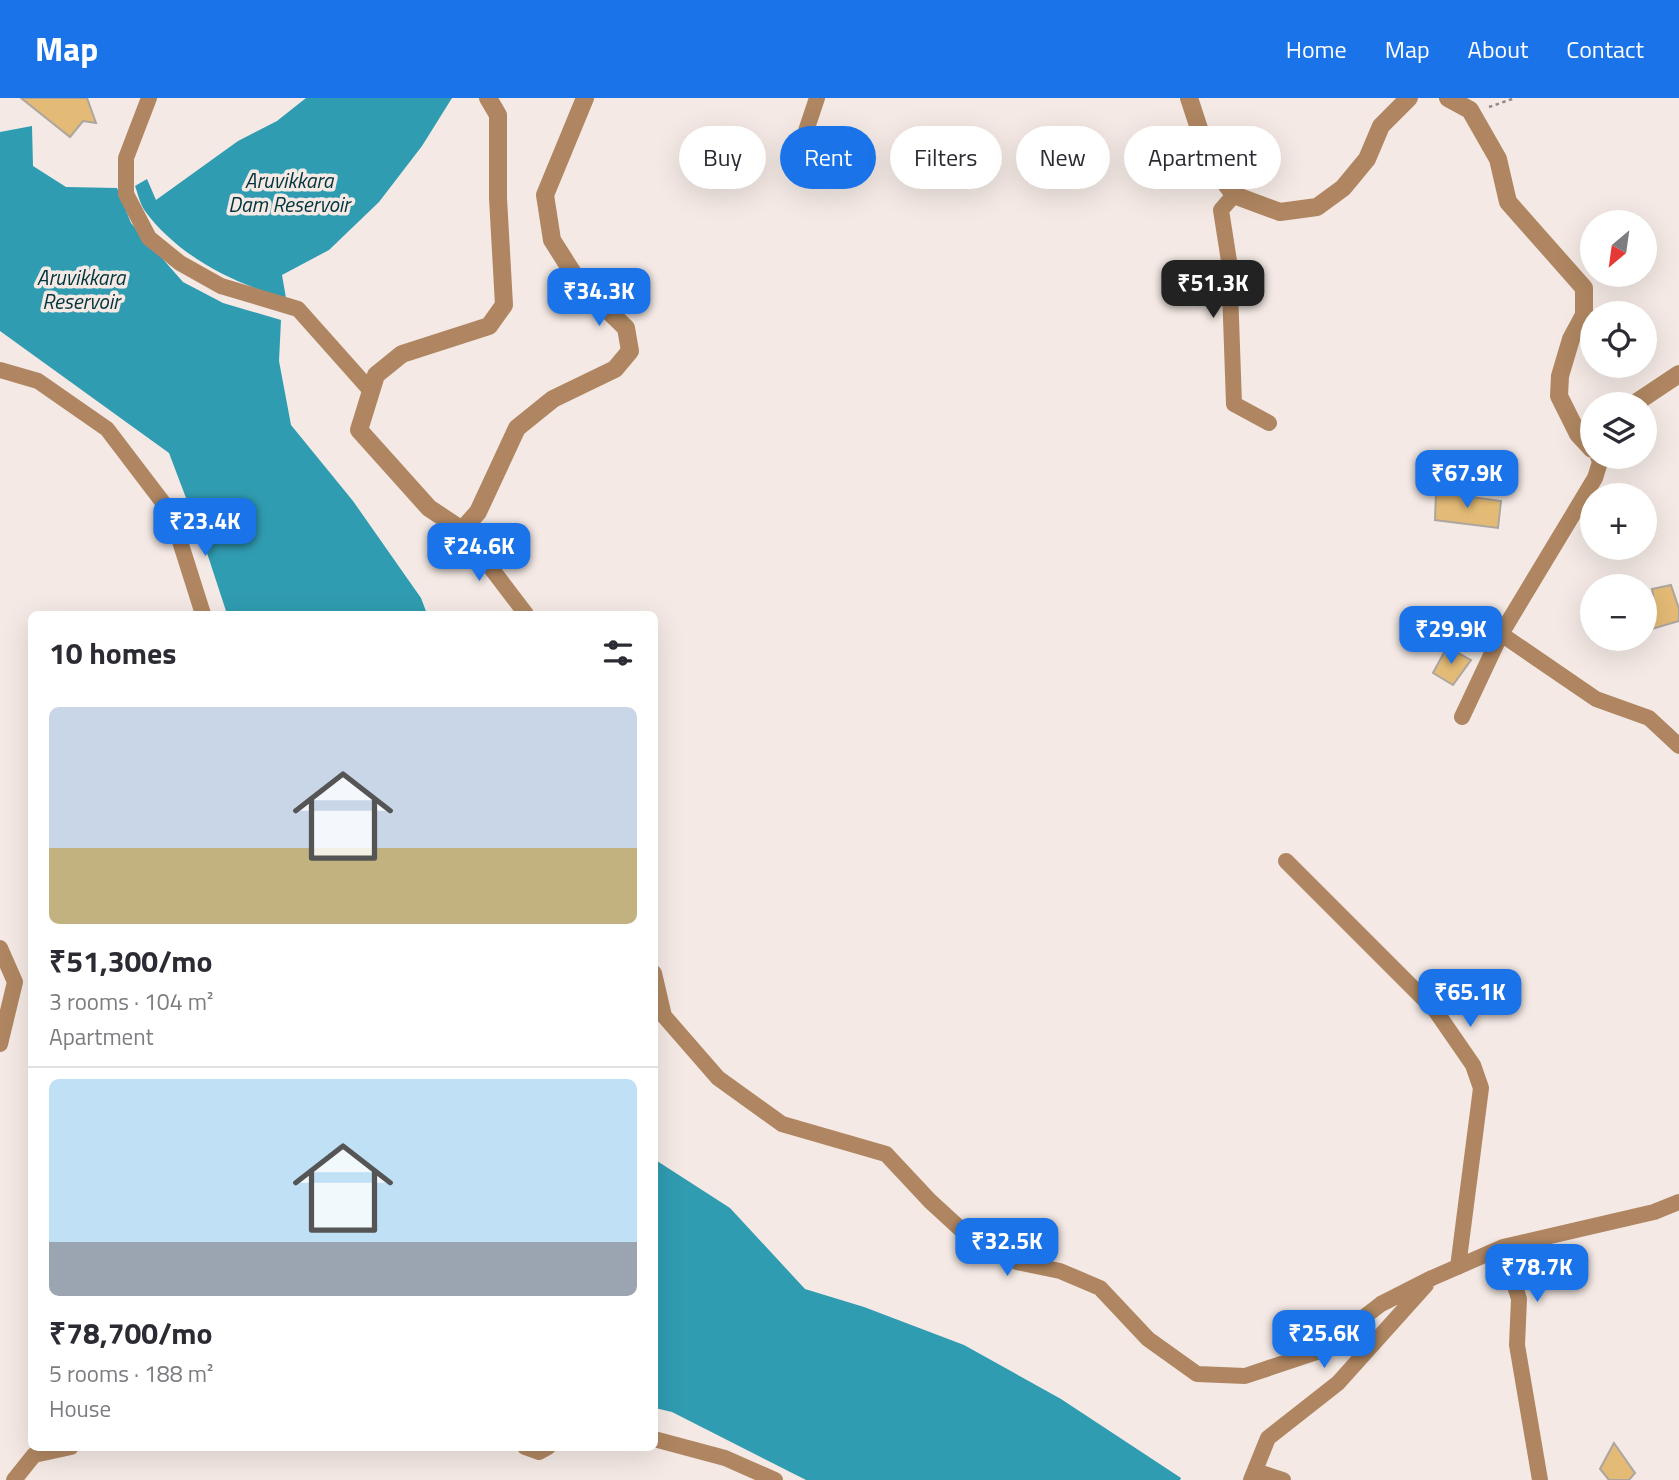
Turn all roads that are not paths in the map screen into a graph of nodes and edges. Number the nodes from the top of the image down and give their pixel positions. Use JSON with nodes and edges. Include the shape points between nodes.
{"nodes":[{"id":1,"x":149,"y":98,"type":"edge"},
{"id":2,"x":488,"y":98,"type":"edge"},
{"id":3,"x":585,"y":98,"type":"edge"},
{"id":4,"x":817,"y":98,"type":"edge"},
{"id":5,"x":1189,"y":98,"type":"edge"},
{"id":6,"x":1409,"y":98,"type":"edge"},
{"id":7,"x":1448,"y":98,"type":"edge"},
{"id":8,"x":808,"y":126,"type":"edge"},
{"id":9,"x":1234,"y":195,"type":"junction"},
{"id":10,"x":0,"y":370,"type":"edge"},
{"id":11,"x":1679,"y":374,"type":"edge"},
{"id":12,"x":371,"y":391,"type":"junction"},
{"id":13,"x":1652,"y":392,"type":"edge"},
{"id":14,"x":1269,"y":423,"type":"dead end"},
{"id":15,"x":1580,"y":435,"type":"edge"},
{"id":16,"x":1597,"y":469,"type":"edge"},
{"id":17,"x":462,"y":530,"type":"junction"},
{"id":18,"x":202,"y":611,"type":"edge"},
{"id":19,"x":524,"y":611,"type":"edge"},
{"id":20,"x":1501,"y":634,"type":"junction"},
{"id":21,"x":1462,"y":717,"type":"dead end"},
{"id":22,"x":1679,"y":746,"type":"edge"},
{"id":23,"x":1286,"y":861,"type":"dead end"},
{"id":24,"x":0,"y":948,"type":"edge"},
{"id":25,"x":658,"y":990,"type":"edge"},
{"id":26,"x":0,"y":1044,"type":"edge"},
{"id":27,"x":1679,"y":1202,"type":"edge"},
{"id":28,"x":1503,"y":1247,"type":"junction"},
{"id":29,"x":1458,"y":1267,"type":"junction"},
{"id":30,"x":1432,"y":1278,"type":"junction"},
{"id":31,"x":658,"y":1440,"type":"edge"},
{"id":32,"x":52,"y":1451,"type":"edge"},
{"id":33,"x":1253,"y":1475,"type":"edge"},
{"id":34,"x":14,"y":1480,"type":"edge"},
{"id":35,"x":775,"y":1480,"type":"edge"},
{"id":36,"x":1283,"y":1480,"type":"edge"},
{"id":37,"x":1540,"y":1480,"type":"edge"}],
"edges":[{"from":1,"to":12,"type":"street","via":[[126,158],[126,194],[149,238],[180,263],[221,286],[298,309]]},
{"from":2,"to":12,"type":"street","via":[[498,115],[504,305],[489,326],[402,354],[376,375]]},
{"from":3,"to":17,"type":"street","via":[[545,195],[552,240],[578,281],[626,328],[630,352],[615,369],[553,399],[517,428],[478,512]]},
{"from":4,"to":8,"type":"street"},
{"from":5,"to":9,"type":"street","via":[[1210,162]]},
{"from":6,"to":9,"type":"street","via":[[1381,126],[1367,159],[1343,188],[1317,207],[1280,212]]},
{"from":7,"to":15,"type":"street","via":[[1470,110],[1498,159],[1508,202],[1584,288],[1584,315],[1571,340],[1559,396]]},
{"from":9,"to":14,"type":"street","via":[[1221,210],[1229,261],[1234,404]]},
{"from":10,"to":18,"type":"street","via":[[38,382],[107,429],[172,513]]},
{"from":11,"to":13,"type":"street"},
{"from":12,"to":17,"type":"street","via":[[359,430],[429,508]]},
{"from":16,"to":20,"type":"street"},
{"from":17,"to":19,"type":"street"},
{"from":20,"to":21,"type":"street"},
{"from":20,"to":22,"type":"street","via":[[1596,699],[1649,718]]},
{"from":23,"to":29,"type":"street","via":[[1435,1010],[1473,1065],[1481,1088]]},
{"from":24,"to":26,"type":"street","via":[[15,982]]},
{"from":25,"to":30,"type":"street","via":[[664,1016],[718,1078],[782,1124],[886,1154],[967,1235],[1017,1262],[1060,1271],[1100,1288],[1148,1339],[1197,1374],[1245,1376],[1320,1351],[1381,1304]]},
{"from":27,"to":28,"type":"street"},
{"from":28,"to":29,"type":"street"},
{"from":28,"to":37,"type":"street","via":[[1519,1298],[1517,1345]]},
{"from":29,"to":30,"type":"street"},
{"from":30,"to":33,"type":"street","via":[[1338,1383],[1268,1438]]},
{"from":31,"to":35,"type":"street","via":[[725,1458]]},
{"from":32,"to":34,"type":"street","via":[[34,1455]]},
{"from":33,"to":36,"type":"street"}]}
